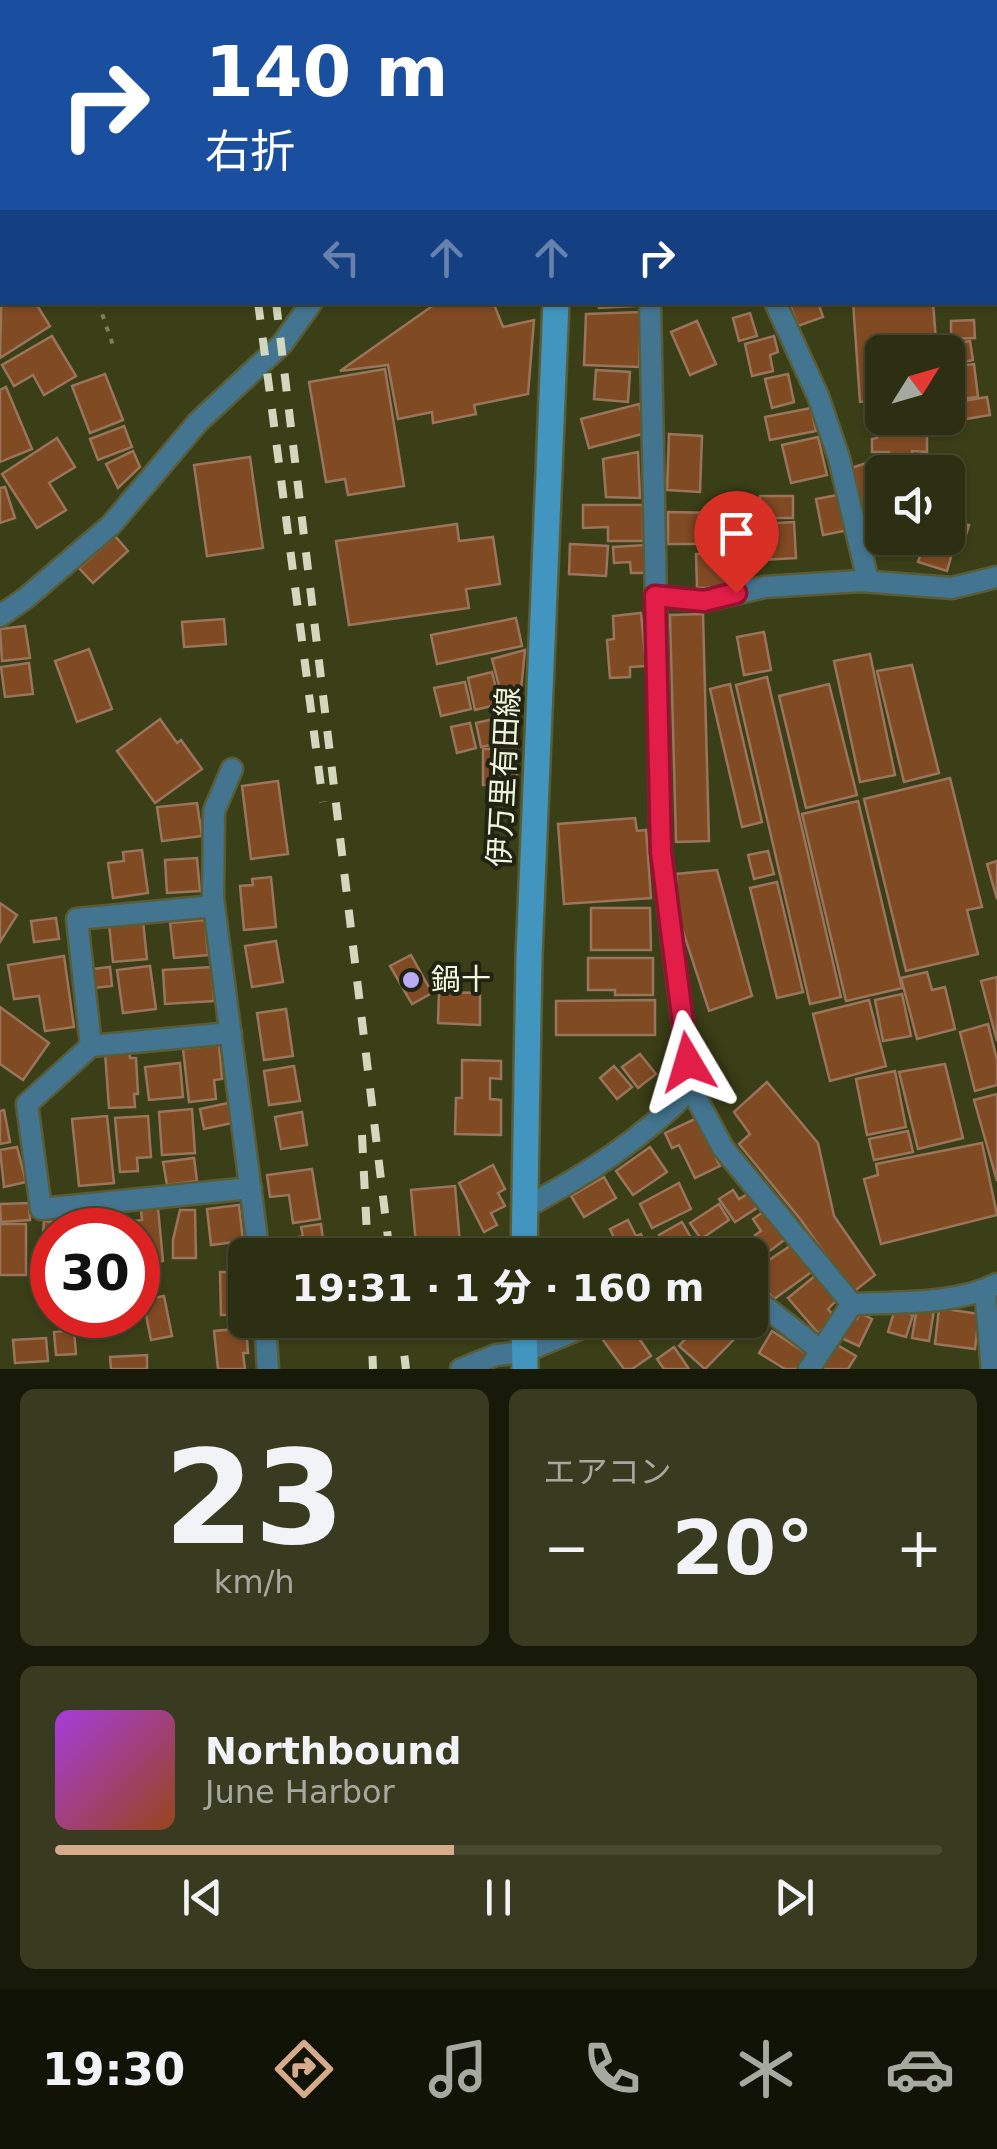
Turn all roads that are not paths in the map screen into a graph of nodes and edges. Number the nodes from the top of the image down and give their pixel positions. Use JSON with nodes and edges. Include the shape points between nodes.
{"nodes":[{"id":1,"x":310,"y":305,"type":"edge"},
{"id":2,"x":556,"y":305,"type":"edge"},
{"id":3,"x":650,"y":305,"type":"edge"},
{"id":4,"x":776,"y":305,"type":"edge"},
{"id":5,"x":997,"y":577,"type":"edge"},
{"id":6,"x":868,"y":581,"type":"junction"},
{"id":7,"x":655,"y":596,"type":"junction"},
{"id":8,"x":0,"y":616,"type":"edge"},
{"id":9,"x":232,"y":769,"type":"dead end"},
{"id":10,"x":214,"y":906,"type":"junction"},
{"id":11,"x":231,"y":1033,"type":"junction"},
{"id":12,"x":91,"y":1046,"type":"junction"},
{"id":13,"x":691,"y":1088,"type":"junction"},
{"id":14,"x":251,"y":1188,"type":"junction"},
{"id":15,"x":526,"y":1207,"type":"junction"},
{"id":16,"x":257,"y":1238,"type":"edge"},
{"id":17,"x":525,"y":1238,"type":"edge"},
{"id":18,"x":991,"y":1287,"type":"edge"},
{"id":19,"x":852,"y":1304,"type":"junction"},
{"id":20,"x":768,"y":1309,"type":"edge"},
{"id":21,"x":266,"y":1338,"type":"edge"},
{"id":22,"x":568,"y":1338,"type":"edge"},
{"id":23,"x":820,"y":1350,"type":"junction"},
{"id":24,"x":525,"y":1361,"type":"edge"},
{"id":25,"x":268,"y":1369,"type":"edge"},
{"id":26,"x":460,"y":1369,"type":"edge"},
{"id":27,"x":808,"y":1369,"type":"edge"},
{"id":28,"x":992,"y":1369,"type":"edge"}],
"edges":[{"from":1,"to":8,"type":"street","via":[[282,344],[198,422],[110,525]]},
{"from":2,"to":15,"type":"main road","name":"伊万里有田線","via":[[529,956]]},
{"from":3,"to":7,"type":"street"},
{"from":4,"to":6,"type":"street","via":[[839,458]]},
{"from":5,"to":6,"type":"street","via":[[952,588]]},
{"from":6,"to":7,"type":"street","via":[[765,587],[704,601]]},
{"from":7,"to":13,"type":"street","via":[[661,852]]},
{"from":9,"to":10,"type":"street","via":[[214,811]]},
{"from":10,"to":11,"type":"street"},
{"from":10,"to":12,"type":"street","via":[[77,919]]},
{"from":11,"to":12,"type":"street"},
{"from":11,"to":14,"type":"street"},
{"from":12,"to":14,"type":"street","via":[[27,1104],[42,1209]]},
{"from":13,"to":15,"type":"street","via":[[622,1150]]},
{"from":13,"to":19,"type":"street","via":[[723,1148]]},
{"from":14,"to":16,"type":"street"},
{"from":15,"to":17,"type":"main road","name":"伊万里有田線"},
{"from":18,"to":19,"type":"street","via":[[919,1302]]},
{"from":18,"to":28,"type":"street"},
{"from":19,"to":23,"type":"street"},
{"from":20,"to":23,"type":"street"},
{"from":21,"to":25,"type":"street"},
{"from":22,"to":24,"type":"street"},
{"from":23,"to":27,"type":"street"},
{"from":24,"to":26,"type":"street","via":[[496,1356]]}]}
